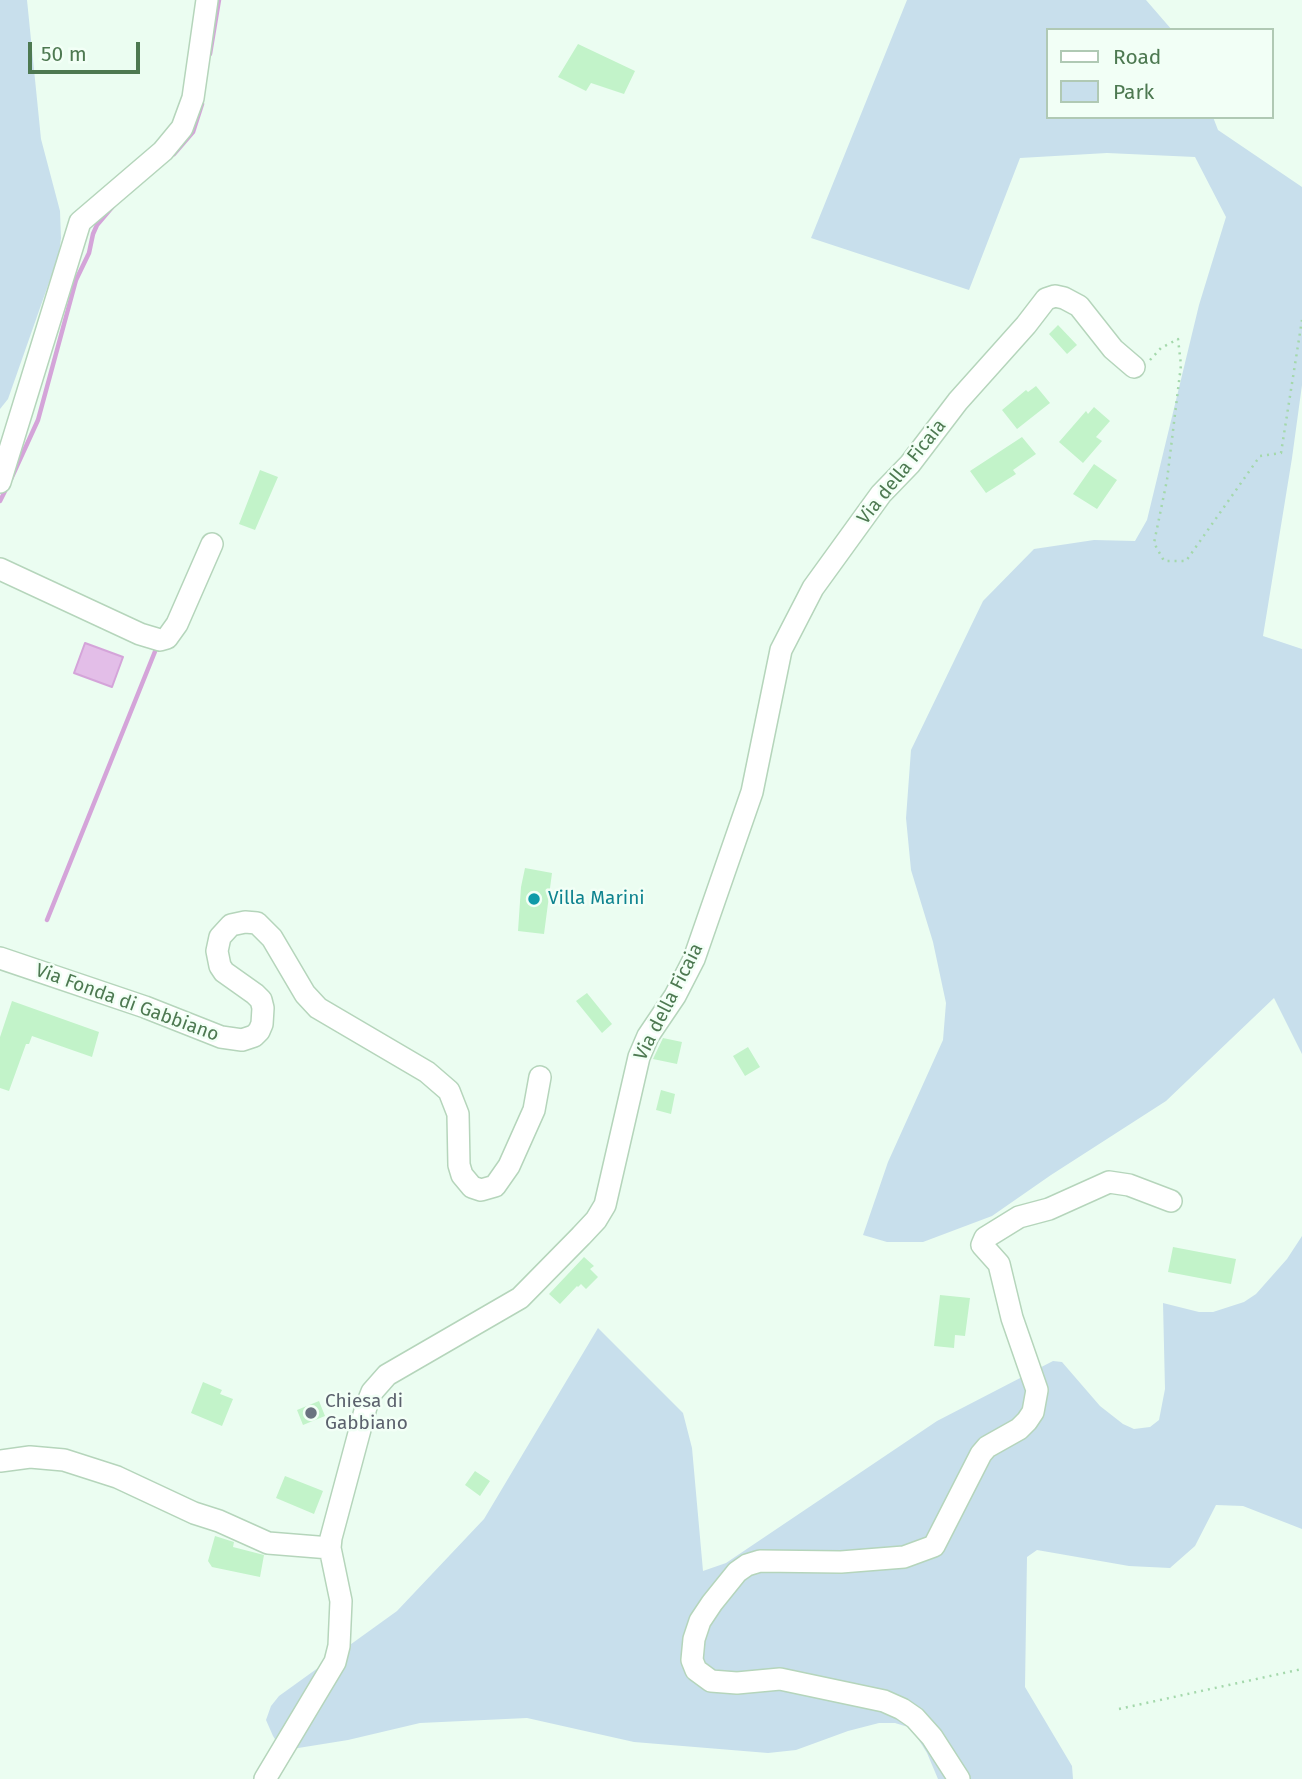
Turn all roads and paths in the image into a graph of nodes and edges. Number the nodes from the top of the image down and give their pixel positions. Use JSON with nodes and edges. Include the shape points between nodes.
{"nodes":[{"id":1,"x":207,"y":0,"type":"edge"},
{"id":2,"x":1302,"y":320,"type":"edge"},
{"id":3,"x":1135,"y":367,"type":"joint"},
{"id":4,"x":0,"y":482,"type":"edge"},
{"id":5,"x":212,"y":544,"type":"dead end"},
{"id":6,"x":0,"y":569,"type":"edge"},
{"id":7,"x":0,"y":958,"type":"edge"},
{"id":8,"x":540,"y":1077,"type":"dead end"},
{"id":9,"x":1171,"y":1202,"type":"dead end"},
{"id":10,"x":0,"y":1461,"type":"edge"},
{"id":11,"x":330,"y":1548,"type":"junction"},
{"id":12,"x":1302,"y":1669,"type":"edge"},
{"id":13,"x":1119,"y":1709,"type":"dead end"},
{"id":14,"x":265,"y":1779,"type":"edge"},
{"id":15,"x":959,"y":1779,"type":"edge"}],
"edges":[{"from":1,"to":4,"type":"street","via":[[193,98],[182,128],[163,151],[80,222]]},
{"from":2,"to":3,"type":"path","via":[[1281,453],[1260,456],[1186,561],[1164,561],[1154,543],[1181,365],[1178,339],[1161,348],[1144,366]]},
{"from":3,"to":11,"type":"street","name":"Via della Ficaia","via":[[1112,349],[1079,306],[1055,296],[1046,299],[881,494],[821,574],[781,650],[752,792],[694,959],[639,1057],[605,1205],[520,1298],[379,1383],[366,1407]]},
{"from":5,"to":6,"type":"street","via":[[177,624],[160,640]]},
{"from":7,"to":8,"type":"street","name":"Via Fonda di Gabbiano","via":[[221,1037],[242,1040],[259,1031],[261,1000],[225,972],[216,951],[220,937],[231,925],[257,923],[318,1008],[435,1077],[449,1091],[458,1114],[462,1175],[481,1190],[495,1186],[509,1166],[534,1110]]},
{"from":9,"to":15,"type":"street","via":[[1109,1182],[1019,1217],[985,1238],[982,1245],[999,1264],[1037,1390],[1027,1421],[981,1454],[934,1546],[904,1557],[747,1565],[700,1621],[692,1660],[696,1670],[711,1681],[780,1679],[884,1701],[915,1718]]},
{"from":10,"to":11,"type":"street","via":[[30,1457],[73,1462],[268,1543]]},
{"from":11,"to":14,"type":"street","name":"Via della Ficaia","via":[[341,1601],[335,1662]]},
{"from":12,"to":13,"type":"path"}]}
